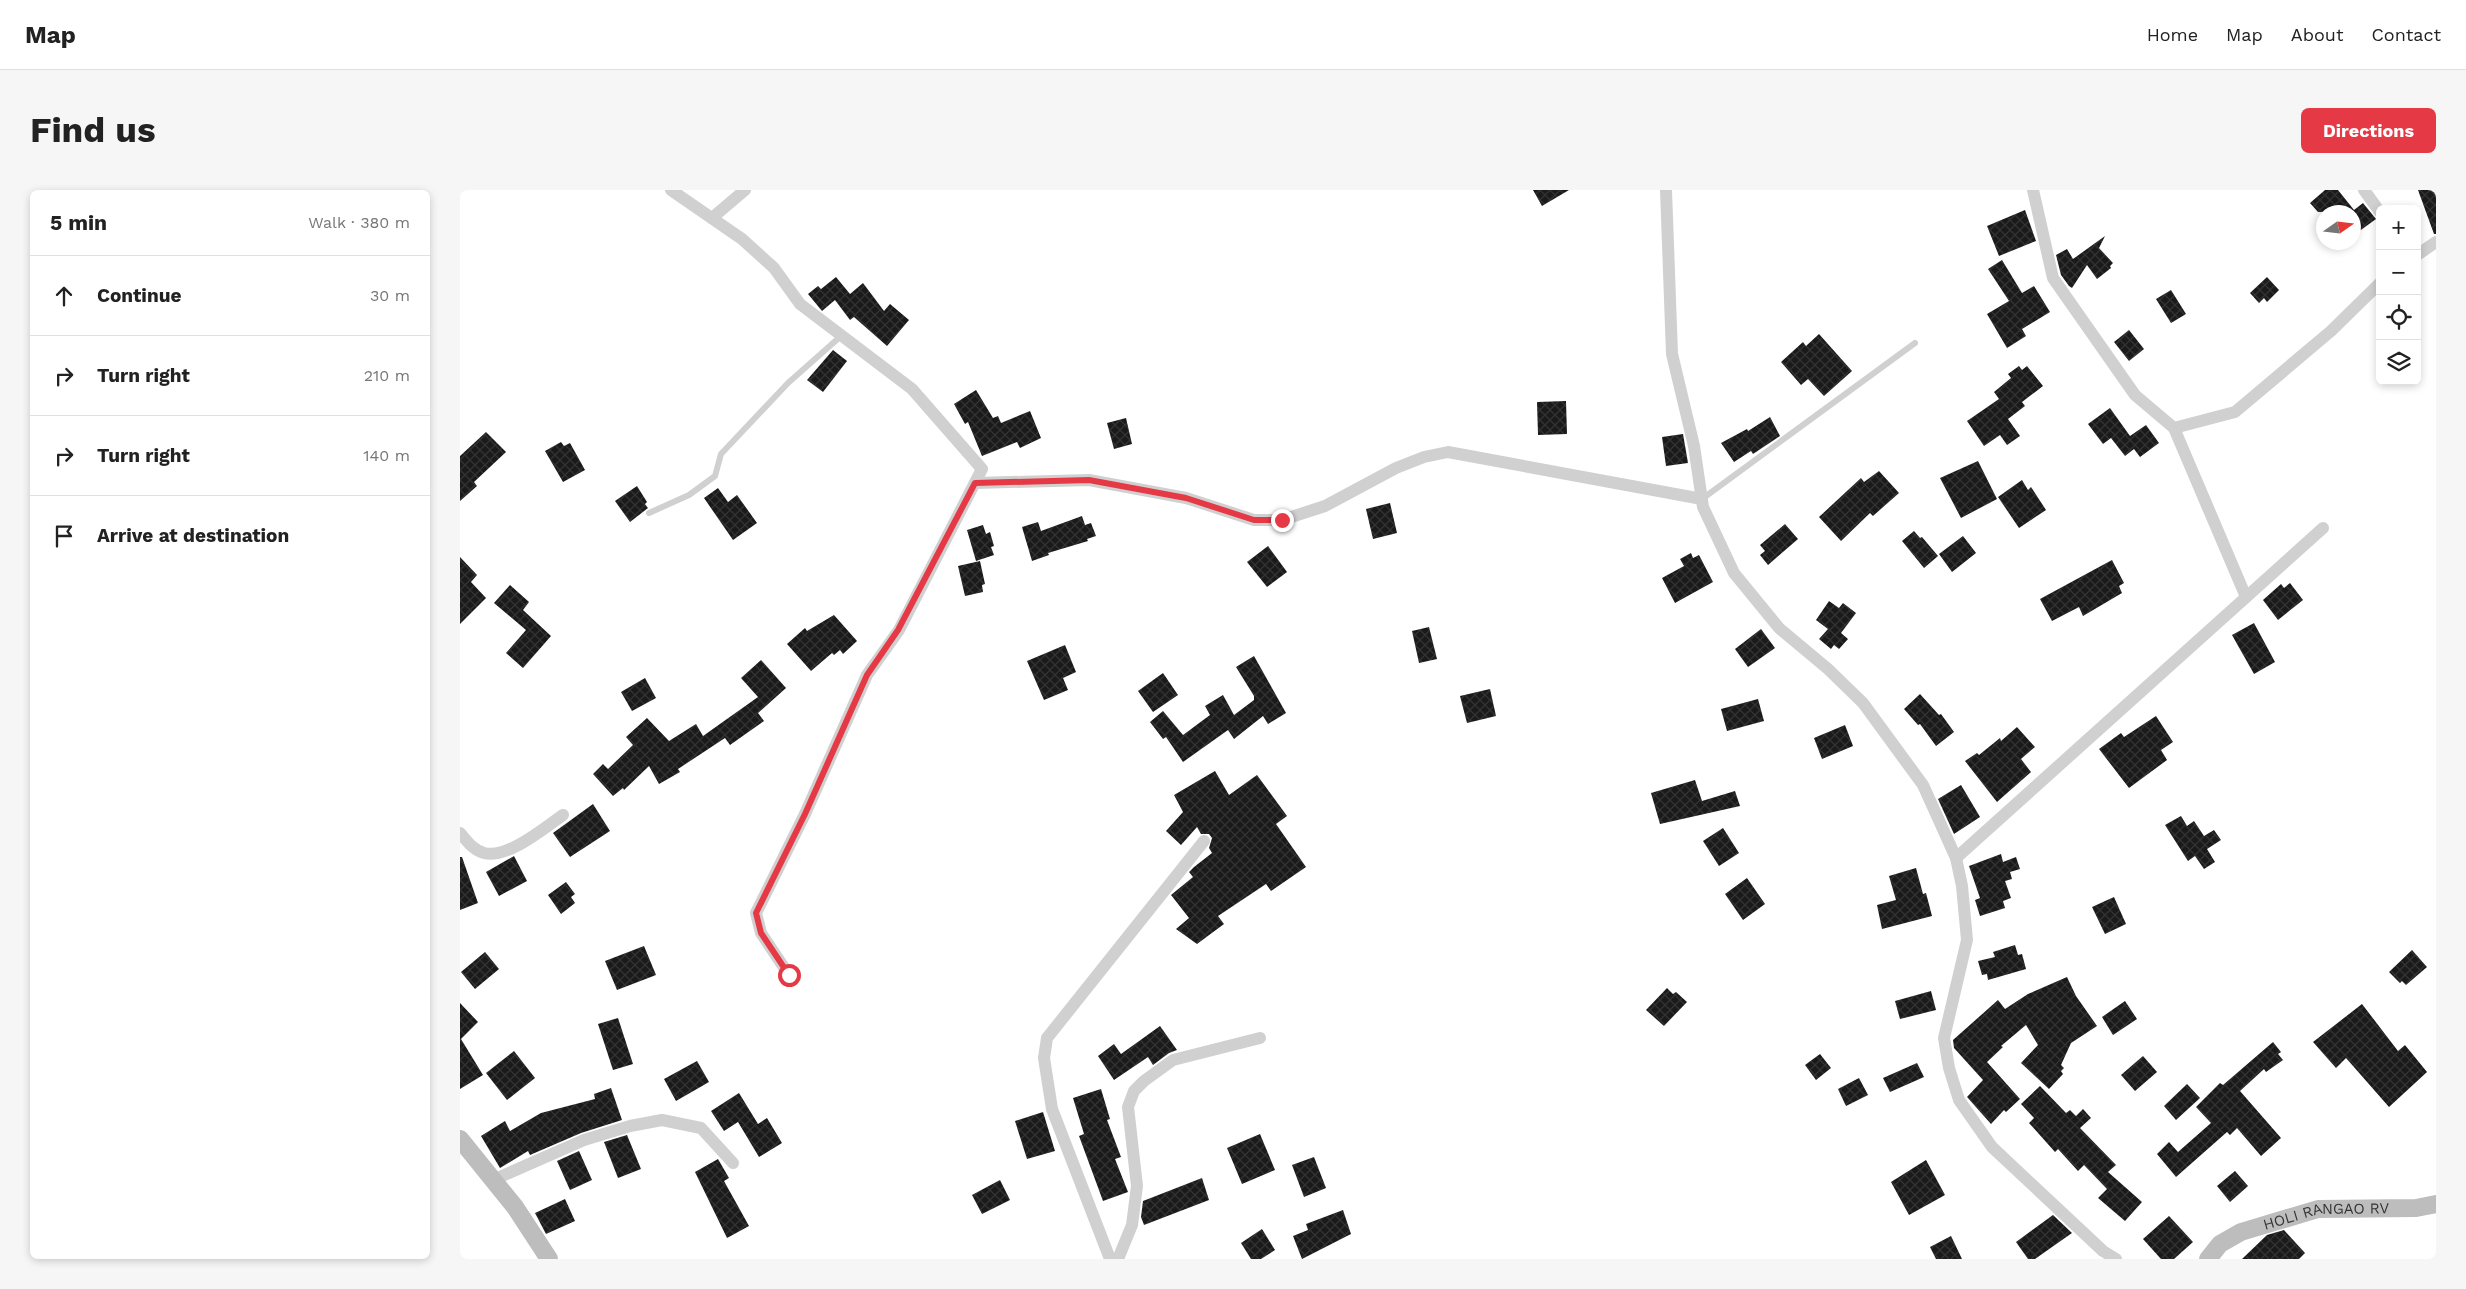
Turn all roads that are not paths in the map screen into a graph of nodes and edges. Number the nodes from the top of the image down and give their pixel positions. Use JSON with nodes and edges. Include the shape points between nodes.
{"nodes":[{"id":1,"x":671,"y":190,"type":"edge"},
{"id":2,"x":745,"y":190,"type":"edge"},
{"id":3,"x":1666,"y":190,"type":"edge"},
{"id":4,"x":2033,"y":190,"type":"edge"},
{"id":5,"x":2364,"y":190,"type":"edge"},
{"id":6,"x":2376,"y":206,"type":"edge"},
{"id":7,"x":712,"y":218,"type":"junction"},
{"id":8,"x":2436,"y":242,"type":"edge"},
{"id":9,"x":2421,"y":252,"type":"edge"},
{"id":10,"x":2376,"y":287,"type":"edge"},
{"id":11,"x":841,"y":336,"type":"junction"},
{"id":12,"x":1915,"y":343,"type":"dead end"},
{"id":13,"x":2174,"y":428,"type":"junction"},
{"id":14,"x":975,"y":483,"type":"junction"},
{"id":15,"x":1702,"y":499,"type":"junction"},
{"id":16,"x":649,"y":514,"type":"dead end"},
{"id":17,"x":2323,"y":528,"type":"dead end"},
{"id":18,"x":2246,"y":597,"type":"junction"},
{"id":19,"x":563,"y":815,"type":"dead end"},
{"id":20,"x":460,"y":833,"type":"edge"},
{"id":21,"x":1204,"y":841,"type":"dead end"},
{"id":22,"x":1956,"y":858,"type":"junction"},
{"id":23,"x":789,"y":975,"type":"dead end"},
{"id":24,"x":1260,"y":1038,"type":"dead end"},
{"id":25,"x":460,"y":1139,"type":"edge"},
{"id":26,"x":733,"y":1163,"type":"dead end"},
{"id":27,"x":494,"y":1180,"type":"junction"},
{"id":28,"x":2436,"y":1204,"type":"edge"},
{"id":29,"x":549,"y":1259,"type":"edge"},
{"id":30,"x":1110,"y":1259,"type":"edge"},
{"id":31,"x":1118,"y":1259,"type":"edge"},
{"id":32,"x":2116,"y":1259,"type":"edge"},
{"id":33,"x":2208,"y":1259,"type":"edge"}],
"edges":[{"from":1,"to":7,"type":"street"},
{"from":2,"to":7,"type":"street"},
{"from":3,"to":15,"type":"street","via":[[1672,354],[1694,446]]},
{"from":4,"to":13,"type":"street","via":[[2053,278],[2135,395]]},
{"from":5,"to":6,"type":"street"},
{"from":7,"to":11,"type":"street","via":[[774,268],[800,304]]},
{"from":8,"to":9,"type":"street"},
{"from":10,"to":13,"type":"street","via":[[2331,331],[2235,412]]},
{"from":11,"to":14,"type":"street","via":[[912,389],[982,469]]},
{"from":11,"to":16,"type":"lane","via":[[788,383],[721,454],[715,476],[689,495]]},
{"from":12,"to":15,"type":"lane"},
{"from":13,"to":18,"type":"street"},
{"from":14,"to":15,"type":"street","via":[[1089,480],[1186,498],[1254,520],[1282,520],[1325,506],[1396,468],[1448,452]]},
{"from":14,"to":23,"type":"street","via":[[898,630],[867,675],[805,814],[756,913],[761,933]]},
{"from":15,"to":22,"type":"street","via":[[1734,573],[1778,628],[1863,703],[1924,785]]},
{"from":17,"to":18,"type":"street"},
{"from":18,"to":22,"type":"street"},
{"from":19,"to":20,"type":"street","via":[[509,851],[492,854],[471,846]]},
{"from":21,"to":30,"type":"street","via":[[1047,1038],[1044,1058],[1052,1109]]},
{"from":22,"to":32,"type":"street","via":[[1967,940],[1944,1038],[1959,1100],[1992,1147],[2103,1251]]},
{"from":24,"to":31,"type":"street","via":[[1173,1060],[1134,1091],[1128,1107],[1137,1186],[1132,1225]]},
{"from":25,"to":27,"type":"street"},
{"from":26,"to":27,"type":"street","via":[[701,1128],[662,1120],[584,1140]]},
{"from":27,"to":29,"type":"street"},
{"from":28,"to":33,"type":"street","name":"HOLI RANGAO RV","via":[[2416,1208],[2318,1209],[2241,1232],[2220,1244]]}]}
